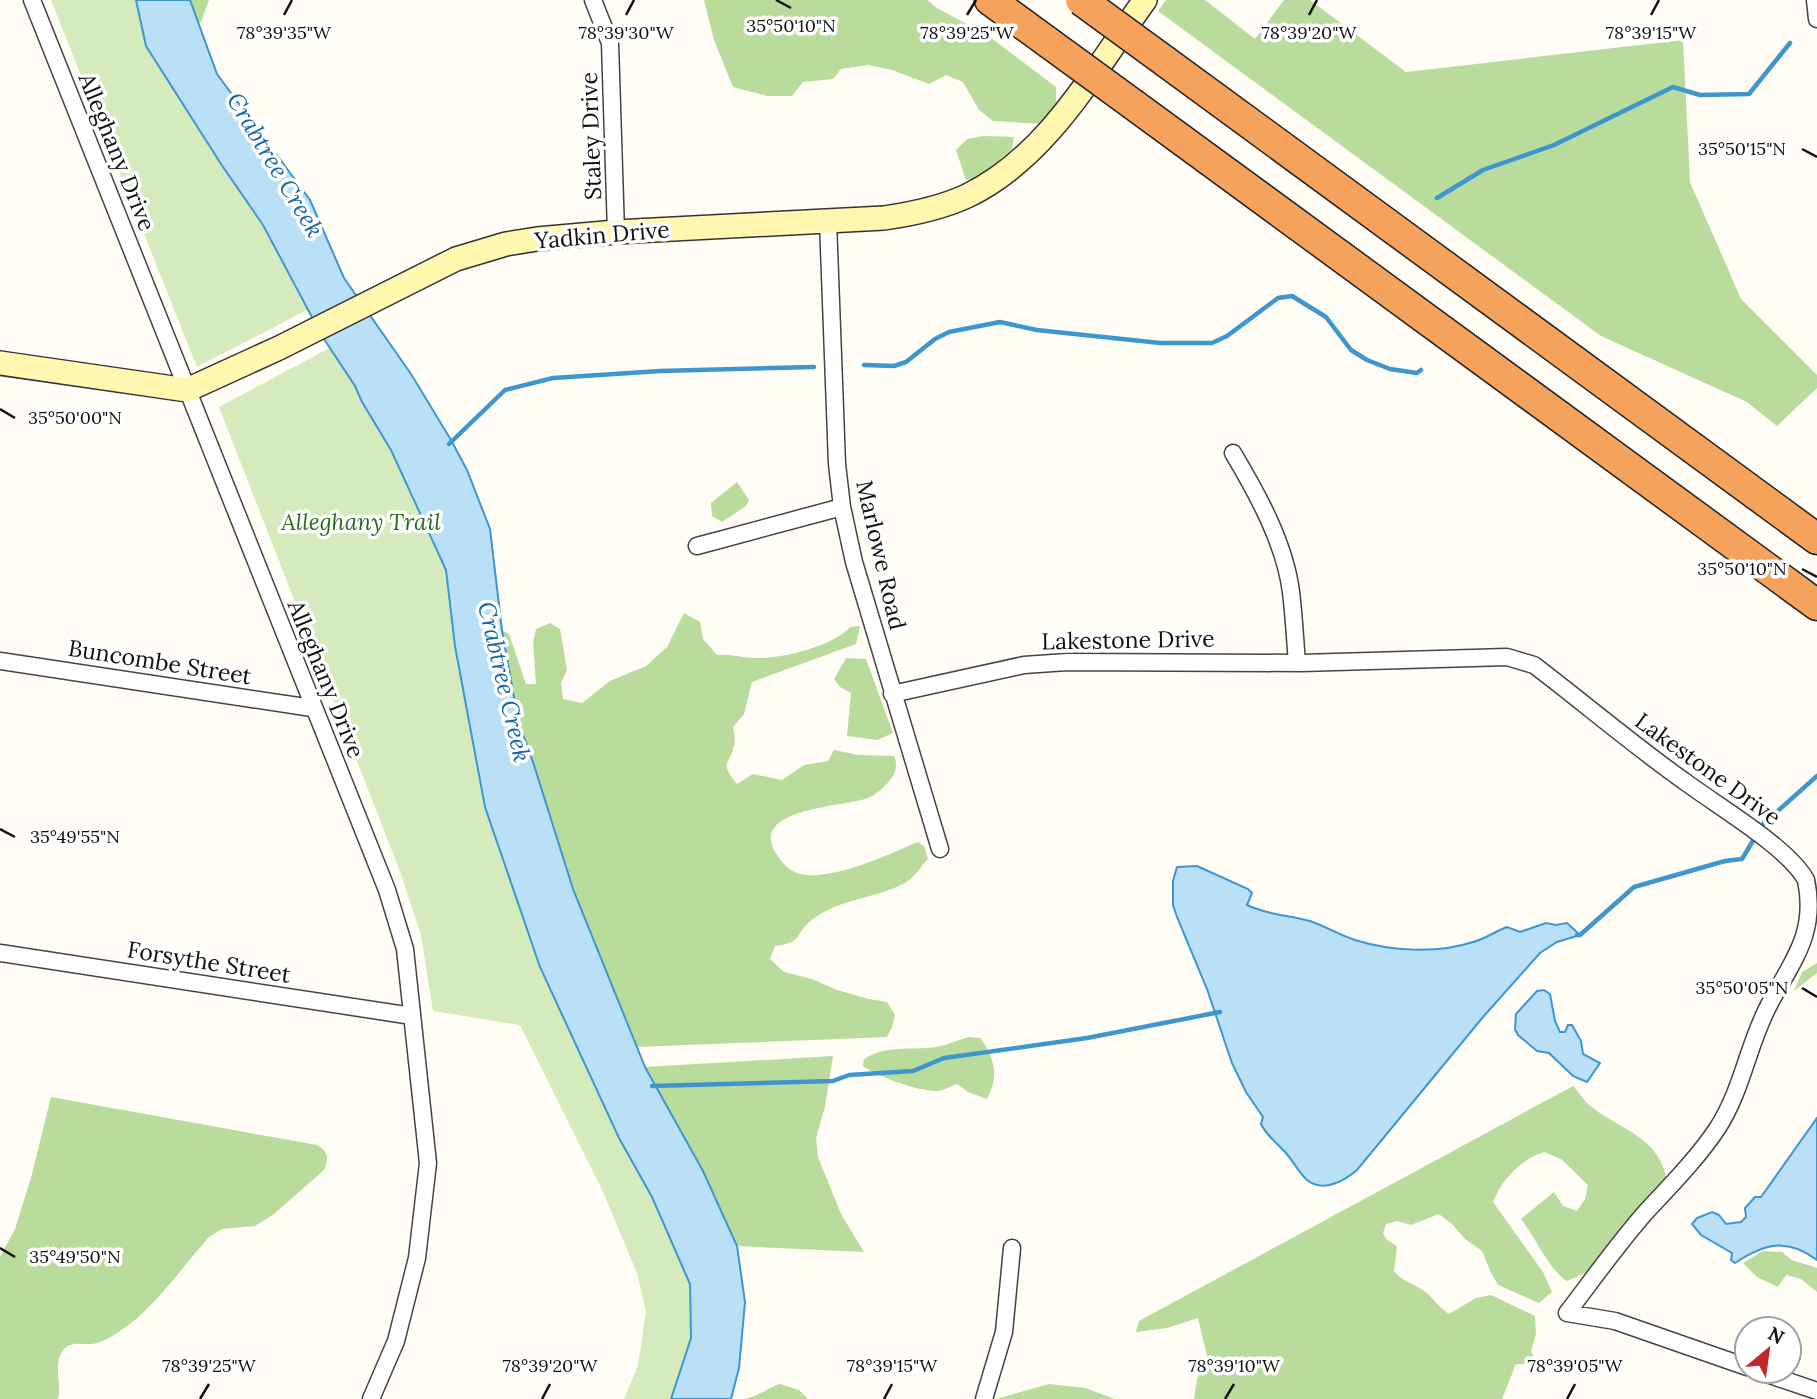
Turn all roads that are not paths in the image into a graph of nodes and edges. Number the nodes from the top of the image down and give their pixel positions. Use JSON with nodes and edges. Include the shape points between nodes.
{"nodes":[{"id":1,"x":32,"y":0,"type":"edge"},
{"id":2,"x":593,"y":0,"type":"edge"},
{"id":3,"x":989,"y":0,"type":"edge"},
{"id":4,"x":1081,"y":0,"type":"edge"},
{"id":5,"x":1145,"y":0,"type":"edge"},
{"id":6,"x":1815,"y":0,"type":"edge"},
{"id":7,"x":1817,"y":19,"type":"edge"},
{"id":8,"x":828,"y":221,"type":"junction"},
{"id":9,"x":616,"y":232,"type":"junction"},
{"id":10,"x":0,"y":363,"type":"edge"},
{"id":11,"x":187,"y":390,"type":"junction"},
{"id":12,"x":1233,"y":453,"type":"dead end"},
{"id":13,"x":842,"y":507,"type":"junction"},
{"id":14,"x":1817,"y":539,"type":"edge"},
{"id":15,"x":697,"y":546,"type":"dead end"},
{"id":16,"x":1817,"y":605,"type":"edge"},
{"id":17,"x":0,"y":661,"type":"edge"},
{"id":18,"x":1297,"y":663,"type":"junction"},
{"id":19,"x":892,"y":694,"type":"junction"},
{"id":20,"x":312,"y":708,"type":"junction"},
{"id":21,"x":940,"y":849,"type":"dead end"},
{"id":22,"x":0,"y":953,"type":"edge"},
{"id":23,"x":412,"y":1016,"type":"junction"},
{"id":24,"x":1012,"y":1248,"type":"dead end"},
{"id":25,"x":1733,"y":1362,"type":"edge"},
{"id":26,"x":1799,"y":1385,"type":"edge"},
{"id":27,"x":1817,"y":1391,"type":"edge"},
{"id":28,"x":370,"y":1399,"type":"edge"},
{"id":29,"x":984,"y":1399,"type":"edge"}],
"edges":[{"from":1,"to":11,"type":"street","name":"Alleghany Drive"},
{"from":2,"to":9,"type":"street","name":"Staley Drive","via":[[610,43]]},
{"from":3,"to":16,"type":"highway","bridge":true},
{"from":4,"to":14,"type":"highway","bridge":true},
{"from":5,"to":8,"type":"street","name":"Yadkin Drive","via":[[1046,134],[1000,177],[966,197],[911,215]]},
{"from":6,"to":7,"type":"street"},
{"from":8,"to":9,"type":"street","name":"Yadkin Drive"},
{"from":8,"to":13,"type":"street","name":"Marlowe Road"},
{"from":9,"to":11,"type":"street","name":"Yadkin Drive","via":[[506,244],[456,259]]},
{"from":10,"to":11,"type":"street"},
{"from":11,"to":20,"type":"street","name":"Alleghany Drive"},
{"from":12,"to":18,"type":"street","via":[[1283,558],[1291,591]]},
{"from":13,"to":15,"type":"street"},
{"from":13,"to":19,"type":"street","name":"Marlowe Road"},
{"from":17,"to":20,"type":"street","name":"Buncombe Street"},
{"from":18,"to":19,"type":"street","name":"Lakestone Drive","via":[[1129,660],[1024,665]]},
{"from":18,"to":25,"type":"street","name":"Lakestone Drive","via":[[1507,657],[1534,665],[1778,849],[1806,879],[1816,928],[1770,1002],[1735,1097],[1687,1168],[1567,1313],[1615,1321]]},
{"from":19,"to":21,"type":"street","name":"Marlowe Road"},
{"from":20,"to":23,"type":"street","name":"Alleghany Drive","via":[[387,890],[404,949]]},
{"from":22,"to":23,"type":"street","name":"Forsythe Street"},
{"from":23,"to":28,"type":"street","name":"Alleghany Drive","via":[[428,1163],[417,1258],[396,1341]]},
{"from":24,"to":29,"type":"street","via":[[1004,1332]]},
{"from":26,"to":27,"type":"street"}]}
